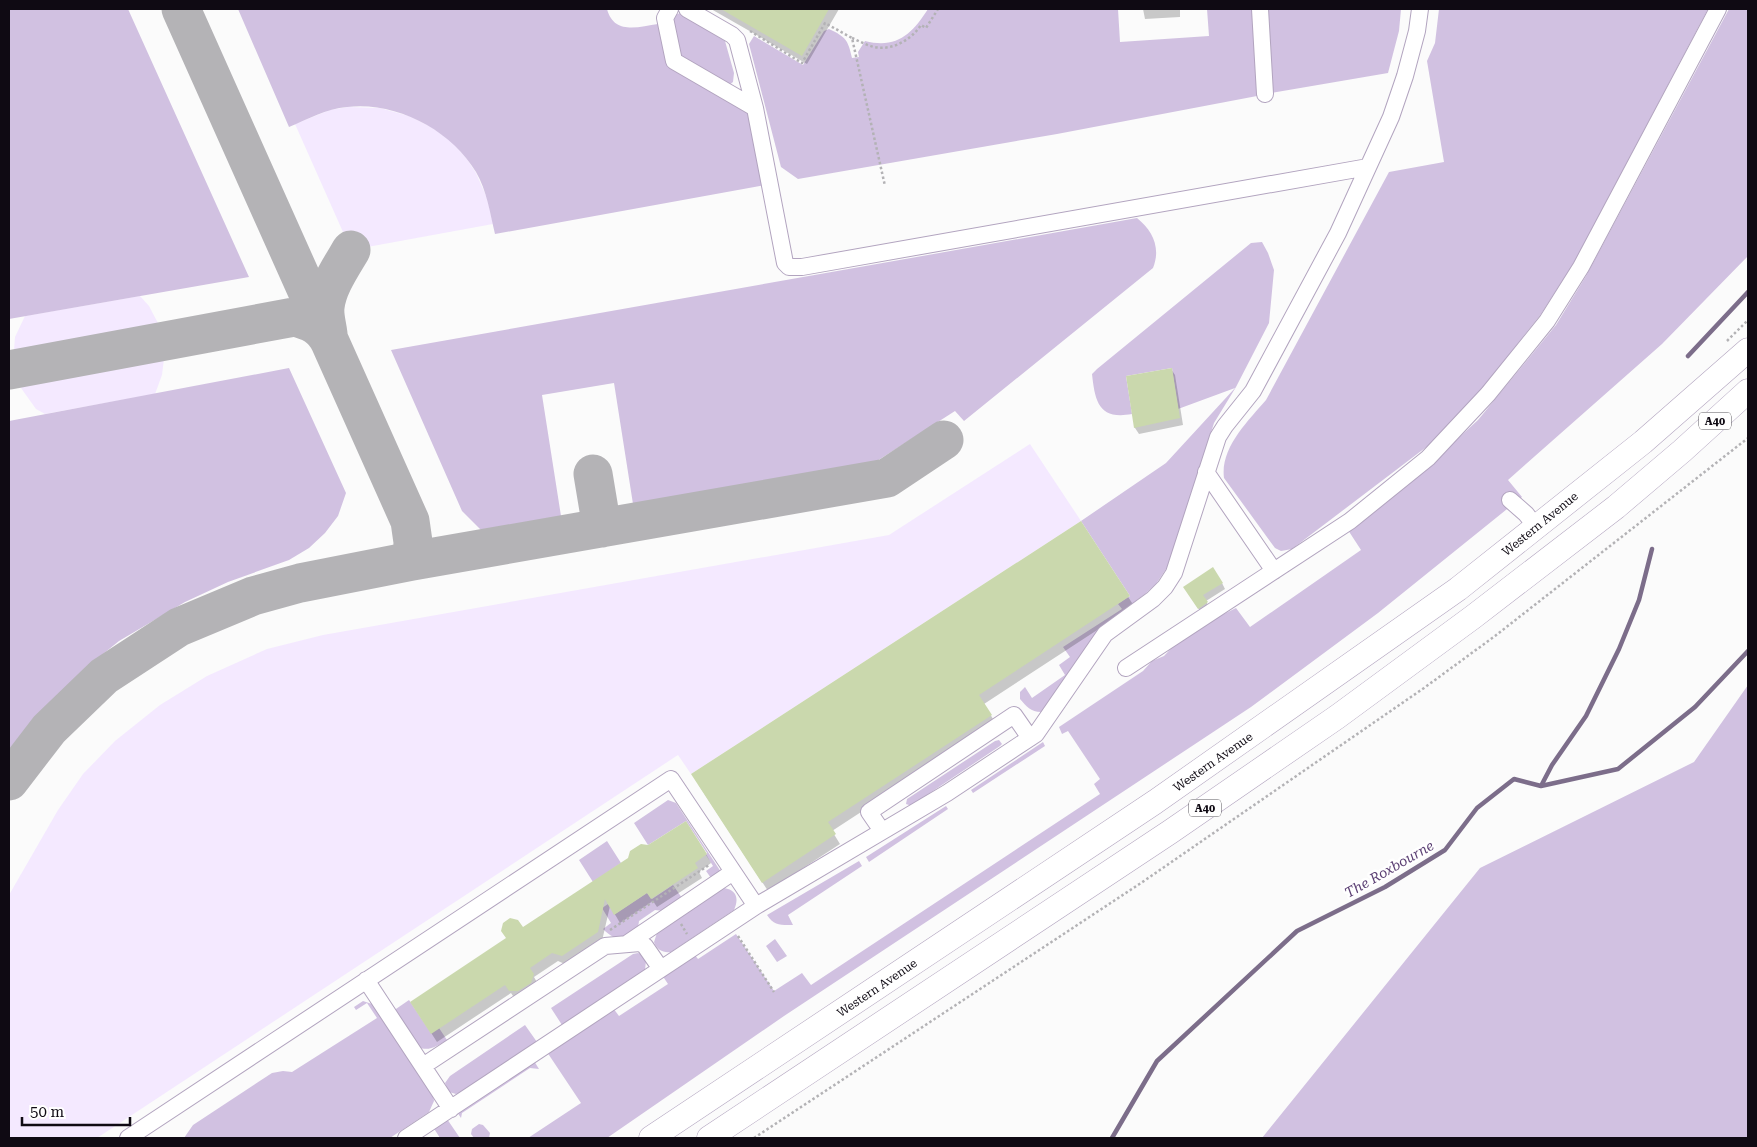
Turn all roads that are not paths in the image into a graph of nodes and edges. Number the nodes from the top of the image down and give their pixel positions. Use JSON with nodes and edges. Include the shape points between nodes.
{"nodes":[{"id":1,"x":670,"y":9,"type":"edge"},
{"id":2,"x":688,"y":9,"type":"edge"},
{"id":3,"x":1260,"y":9,"type":"edge"},
{"id":4,"x":1420,"y":9,"type":"edge"},
{"id":5,"x":1718,"y":9,"type":"edge"},
{"id":6,"x":1265,"y":94,"type":"dead end"},
{"id":7,"x":755,"y":108,"type":"junction"},
{"id":8,"x":1368,"y":167,"type":"junction"},
{"id":9,"x":1748,"y":342,"type":"edge"},
{"id":10,"x":1748,"y":350,"type":"edge"},
{"id":11,"x":1709,"y":385,"type":"junction"},
{"id":12,"x":1748,"y":391,"type":"edge"},
{"id":13,"x":1748,"y":402,"type":"edge"},
{"id":14,"x":1682,"y":451,"type":"junction"},
{"id":15,"x":1206,"y":472,"type":"junction"},
{"id":16,"x":1510,"y":500,"type":"dead end"},
{"id":17,"x":1536,"y":527,"type":"junction"},
{"id":18,"x":1274,"y":570,"type":"junction"},
{"id":19,"x":1126,"y":668,"type":"dead end"},
{"id":20,"x":1030,"y":738,"type":"junction"},
{"id":21,"x":882,"y":831,"type":"junction"},
{"id":22,"x":733,"y":872,"type":"junction"},
{"id":23,"x":756,"y":906,"type":"junction"},
{"id":24,"x":628,"y":943,"type":"junction"},
{"id":25,"x":662,"y":969,"type":"junction"},
{"id":26,"x":366,"y":980,"type":"junction"},
{"id":27,"x":423,"y":1066,"type":"junction"},
{"id":28,"x":451,"y":1109,"type":"junction"},
{"id":29,"x":128,"y":1138,"type":"edge"},
{"id":30,"x":406,"y":1138,"type":"edge"},
{"id":31,"x":651,"y":1138,"type":"edge"},
{"id":32,"x":709,"y":1138,"type":"edge"}],
"edges":[{"from":1,"to":7,"type":"street","via":[[665,18],[674,61]]},
{"from":2,"to":7,"type":"street","via":[[737,40]]},
{"from":3,"to":6,"type":"street"},
{"from":4,"to":8,"type":"street","via":[[1405,76]]},
{"from":5,"to":18,"type":"street","via":[[1582,268],[1547,321],[1488,394],[1428,458],[1350,521]]},
{"from":7,"to":8,"type":"street","via":[[785,263],[796,268]]},
{"from":8,"to":15,"type":"street","via":[[1338,233],[1253,391],[1218,437]]},
{"from":9,"to":11,"type":"highway"},
{"from":10,"to":11,"type":"highway","name":"Western Avenue","number":"A40"},
{"from":11,"to":17,"type":"highway","name":"Western Avenue","number":"A40"},
{"from":12,"to":14,"type":"highway","number":"A40"},
{"from":13,"to":14,"type":"highway"},
{"from":14,"to":32,"type":"highway","number":"A40","via":[[1473,617],[1337,717]]},
{"from":15,"to":18,"type":"street"},
{"from":15,"to":20,"type":"street","via":[[1174,573],[1153,599],[1105,634],[1036,734]]},
{"from":16,"to":17,"type":"street"},
{"from":17,"to":31,"type":"highway","name":"Western Avenue","number":"A40","via":[[1458,588],[1156,802]]},
{"from":18,"to":19,"type":"street"},
{"from":20,"to":21,"type":"street"},
{"from":20,"to":21,"type":"street","via":[[1014,715],[869,812]]},
{"from":21,"to":23,"type":"street"},
{"from":22,"to":23,"type":"street"},
{"from":22,"to":24,"type":"street"},
{"from":22,"to":26,"type":"street","via":[[670,779]]},
{"from":23,"to":25,"type":"street"},
{"from":24,"to":25,"type":"street","via":[[645,946]]},
{"from":24,"to":27,"type":"street","via":[[605,946]]},
{"from":25,"to":28,"type":"street"},
{"from":26,"to":27,"type":"street"},
{"from":26,"to":29,"type":"street"},
{"from":27,"to":28,"type":"street"},
{"from":28,"to":30,"type":"street"}]}
